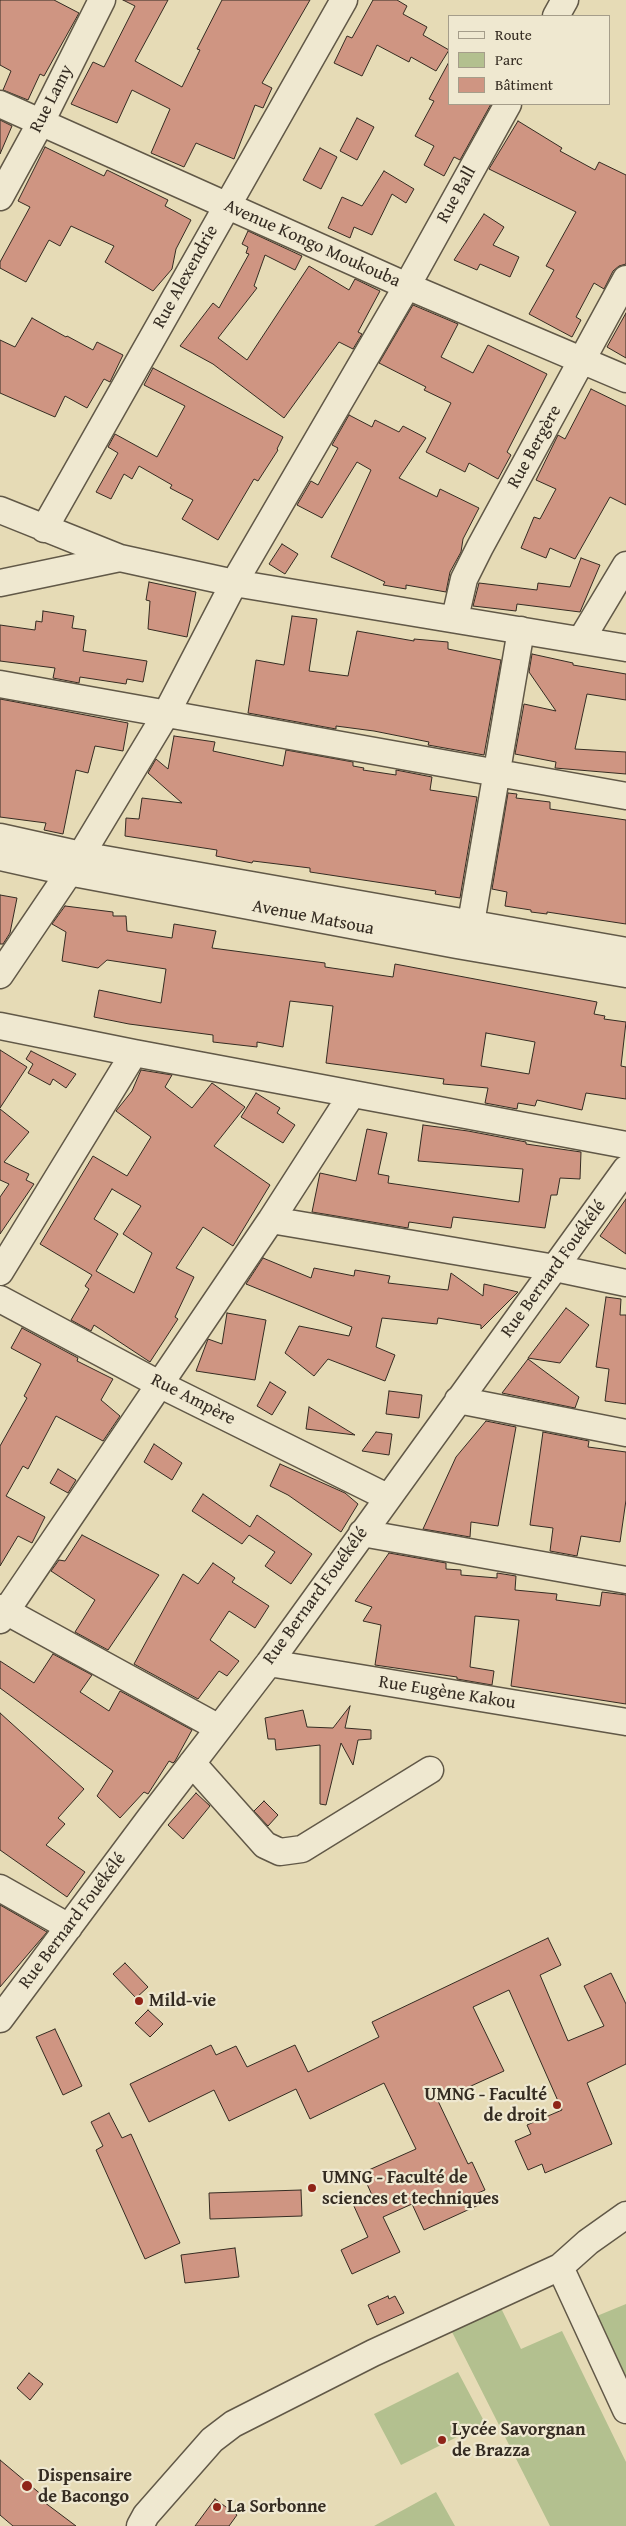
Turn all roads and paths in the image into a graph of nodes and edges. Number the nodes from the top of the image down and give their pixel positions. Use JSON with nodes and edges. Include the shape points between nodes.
{"nodes":[{"id":1,"x":102,"y":0,"type":"edge"},
{"id":2,"x":344,"y":0,"type":"edge"},
{"id":3,"x":565,"y":0,"type":"edge"},
{"id":4,"x":557,"y":15,"type":"edge"},
{"id":5,"x":0,"y":104,"type":"edge"},
{"id":6,"x":507,"y":105,"type":"edge"},
{"id":7,"x":41,"y":122,"type":"junction"},
{"id":8,"x":0,"y":197,"type":"edge"},
{"id":9,"x":227,"y":206,"type":"junction"},
{"id":10,"x":626,"y":279,"type":"edge"},
{"id":11,"x":407,"y":286,"type":"junction"},
{"id":12,"x":583,"y":361,"type":"junction"},
{"id":13,"x":626,"y":379,"type":"edge"},
{"id":14,"x":0,"y":510,"type":"edge"},
{"id":15,"x":44,"y":529,"type":"junction"},
{"id":16,"x":120,"y":558,"type":"junction"},
{"id":17,"x":626,"y":565,"type":"edge"},
{"id":18,"x":0,"y":583,"type":"edge"},
{"id":19,"x":234,"y":583,"type":"junction"},
{"id":20,"x":455,"y":618,"type":"junction"},
{"id":21,"x":521,"y":630,"type":"junction"},
{"id":22,"x":580,"y":640,"type":"junction"},
{"id":23,"x":626,"y":648,"type":"edge"},
{"id":24,"x":0,"y":684,"type":"edge"},
{"id":25,"x":166,"y":714,"type":"junction"},
{"id":26,"x":497,"y":774,"type":"junction"},
{"id":27,"x":626,"y":796,"type":"edge"},
{"id":28,"x":0,"y":837,"type":"edge"},
{"id":29,"x":0,"y":857,"type":"edge"},
{"id":30,"x":75,"y":863,"type":"junction"},
{"id":31,"x":471,"y":922,"type":"junction"},
{"id":32,"x":626,"y":951,"type":"edge"},
{"id":33,"x":626,"y":974,"type":"edge"},
{"id":34,"x":0,"y":975,"type":"edge"},
{"id":35,"x":0,"y":1026,"type":"edge"},
{"id":36,"x":134,"y":1053,"type":"junction"},
{"id":37,"x":352,"y":1094,"type":"junction"},
{"id":38,"x":626,"y":1144,"type":"edge"},
{"id":39,"x":626,"y":1169,"type":"edge"},
{"id":40,"x":271,"y":1220,"type":"junction"},
{"id":41,"x":555,"y":1268,"type":"junction"},
{"id":42,"x":0,"y":1272,"type":"edge"},
{"id":43,"x":626,"y":1283,"type":"edge"},
{"id":44,"x":0,"y":1299,"type":"edge"},
{"id":45,"x":159,"y":1384,"type":"junction"},
{"id":46,"x":458,"y":1400,"type":"junction"},
{"id":47,"x":626,"y":1432,"type":"edge"},
{"id":48,"x":387,"y":1498,"type":"junction"},
{"id":49,"x":362,"y":1533,"type":"junction"},
{"id":50,"x":626,"y":1580,"type":"edge"},
{"id":51,"x":2,"y":1613,"type":"edge"},
{"id":52,"x":269,"y":1663,"type":"junction"},
{"id":53,"x":626,"y":1722,"type":"edge"},
{"id":54,"x":219,"y":1728,"type":"junction"},
{"id":55,"x":192,"y":1763,"type":"junction"},
{"id":56,"x":430,"y":1770,"type":"dead end"},
{"id":57,"x":0,"y":1888,"type":"edge"},
{"id":58,"x":69,"y":1927,"type":"junction"},
{"id":59,"x":0,"y":2019,"type":"edge"},
{"id":60,"x":626,"y":2215,"type":"edge"},
{"id":61,"x":560,"y":2267,"type":"junction"},
{"id":62,"x":626,"y":2410,"type":"edge"},
{"id":63,"x":140,"y":2526,"type":"edge"}],
"edges":[{"from":1,"to":7,"type":"street","name":"Rue Lamy"},
{"from":2,"to":9,"type":"street","name":"Rue Alexendrie"},
{"from":3,"to":4,"type":"street"},
{"from":5,"to":7,"type":"street","name":"Avenue Kongo Moukouba"},
{"from":6,"to":11,"type":"street","name":"Rue Ball"},
{"from":7,"to":8,"type":"street","name":"Rue Lamy"},
{"from":7,"to":9,"type":"street","name":"Avenue Kongo Moukouba"},
{"from":9,"to":11,"type":"street","name":"Avenue Kongo Moukouba"},
{"from":9,"to":15,"type":"street","name":"Rue Alexendrie"},
{"from":10,"to":12,"type":"street","name":"Rue Bergère"},
{"from":11,"to":12,"type":"street","name":"Avenue Kongo Moukouba"},
{"from":11,"to":19,"type":"street","name":"Rue Ball"},
{"from":12,"to":13,"type":"street","name":"Avenue Kongo Moukouba"},
{"from":12,"to":20,"type":"street","name":"Rue Bergère","via":[[464,579]]},
{"from":14,"to":15,"type":"street"},
{"from":15,"to":16,"type":"street"},
{"from":16,"to":18,"type":"street"},
{"from":16,"to":19,"type":"street"},
{"from":17,"to":22,"type":"street"},
{"from":19,"to":20,"type":"street"},
{"from":19,"to":25,"type":"street","name":"Rue Ball"},
{"from":20,"to":21,"type":"street"},
{"from":21,"to":22,"type":"street"},
{"from":21,"to":26,"type":"street"},
{"from":22,"to":23,"type":"street"},
{"from":24,"to":25,"type":"street"},
{"from":25,"to":26,"type":"street"},
{"from":25,"to":30,"type":"street","name":"Rue Ball"},
{"from":26,"to":27,"type":"street"},
{"from":26,"to":31,"type":"street"},
{"from":28,"to":30,"type":"street","name":"Avenue Matsoua"},
{"from":29,"to":30,"type":"street","name":"Avenue Matsoua"},
{"from":30,"to":31,"type":"street","name":"Avenue Matsoua"},
{"from":30,"to":33,"type":"street","name":"Avenue Matsoua","via":[[457,945]]},
{"from":30,"to":34,"type":"street","name":"Rue Ball"},
{"from":31,"to":32,"type":"street","name":"Avenue Matsoua"},
{"from":35,"to":36,"type":"street"},
{"from":36,"to":37,"type":"street"},
{"from":36,"to":42,"type":"street"},
{"from":37,"to":38,"type":"street"},
{"from":37,"to":40,"type":"street"},
{"from":39,"to":41,"type":"street","name":"Rue Bernard Fouékélé"},
{"from":40,"to":41,"type":"street"},
{"from":40,"to":45,"type":"street"},
{"from":41,"to":43,"type":"street"},
{"from":41,"to":46,"type":"street","name":"Rue Bernard Fouékélé"},
{"from":44,"to":45,"type":"street","name":"Rue Ampère"},
{"from":45,"to":48,"type":"street","name":"Rue Ampère"},
{"from":45,"to":51,"type":"street"},
{"from":46,"to":47,"type":"street"},
{"from":46,"to":48,"type":"street","name":"Rue Bernard Fouékélé"},
{"from":48,"to":49,"type":"street","name":"Rue Bernard Fouékélé"},
{"from":49,"to":50,"type":"street"},
{"from":49,"to":52,"type":"street","name":"Rue Bernard Fouékélé"},
{"from":51,"to":54,"type":"street"},
{"from":52,"to":53,"type":"street","name":"Rue Eugène Kakou"},
{"from":52,"to":54,"type":"street","name":"Rue Bernard Fouékélé"},
{"from":54,"to":55,"type":"street","name":"Rue Bernard Fouékélé"},
{"from":55,"to":56,"type":"street","via":[[264,1845],[280,1852],[302,1849]]},
{"from":55,"to":58,"type":"street","name":"Rue Bernard Fouékélé"},
{"from":57,"to":58,"type":"street"},
{"from":58,"to":59,"type":"street","name":"Rue Bernard Fouékélé"},
{"from":60,"to":61,"type":"street"},
{"from":61,"to":62,"type":"street"},
{"from":61,"to":63,"type":"street","via":[[373,2353],[233,2424],[212,2440]]}]}
